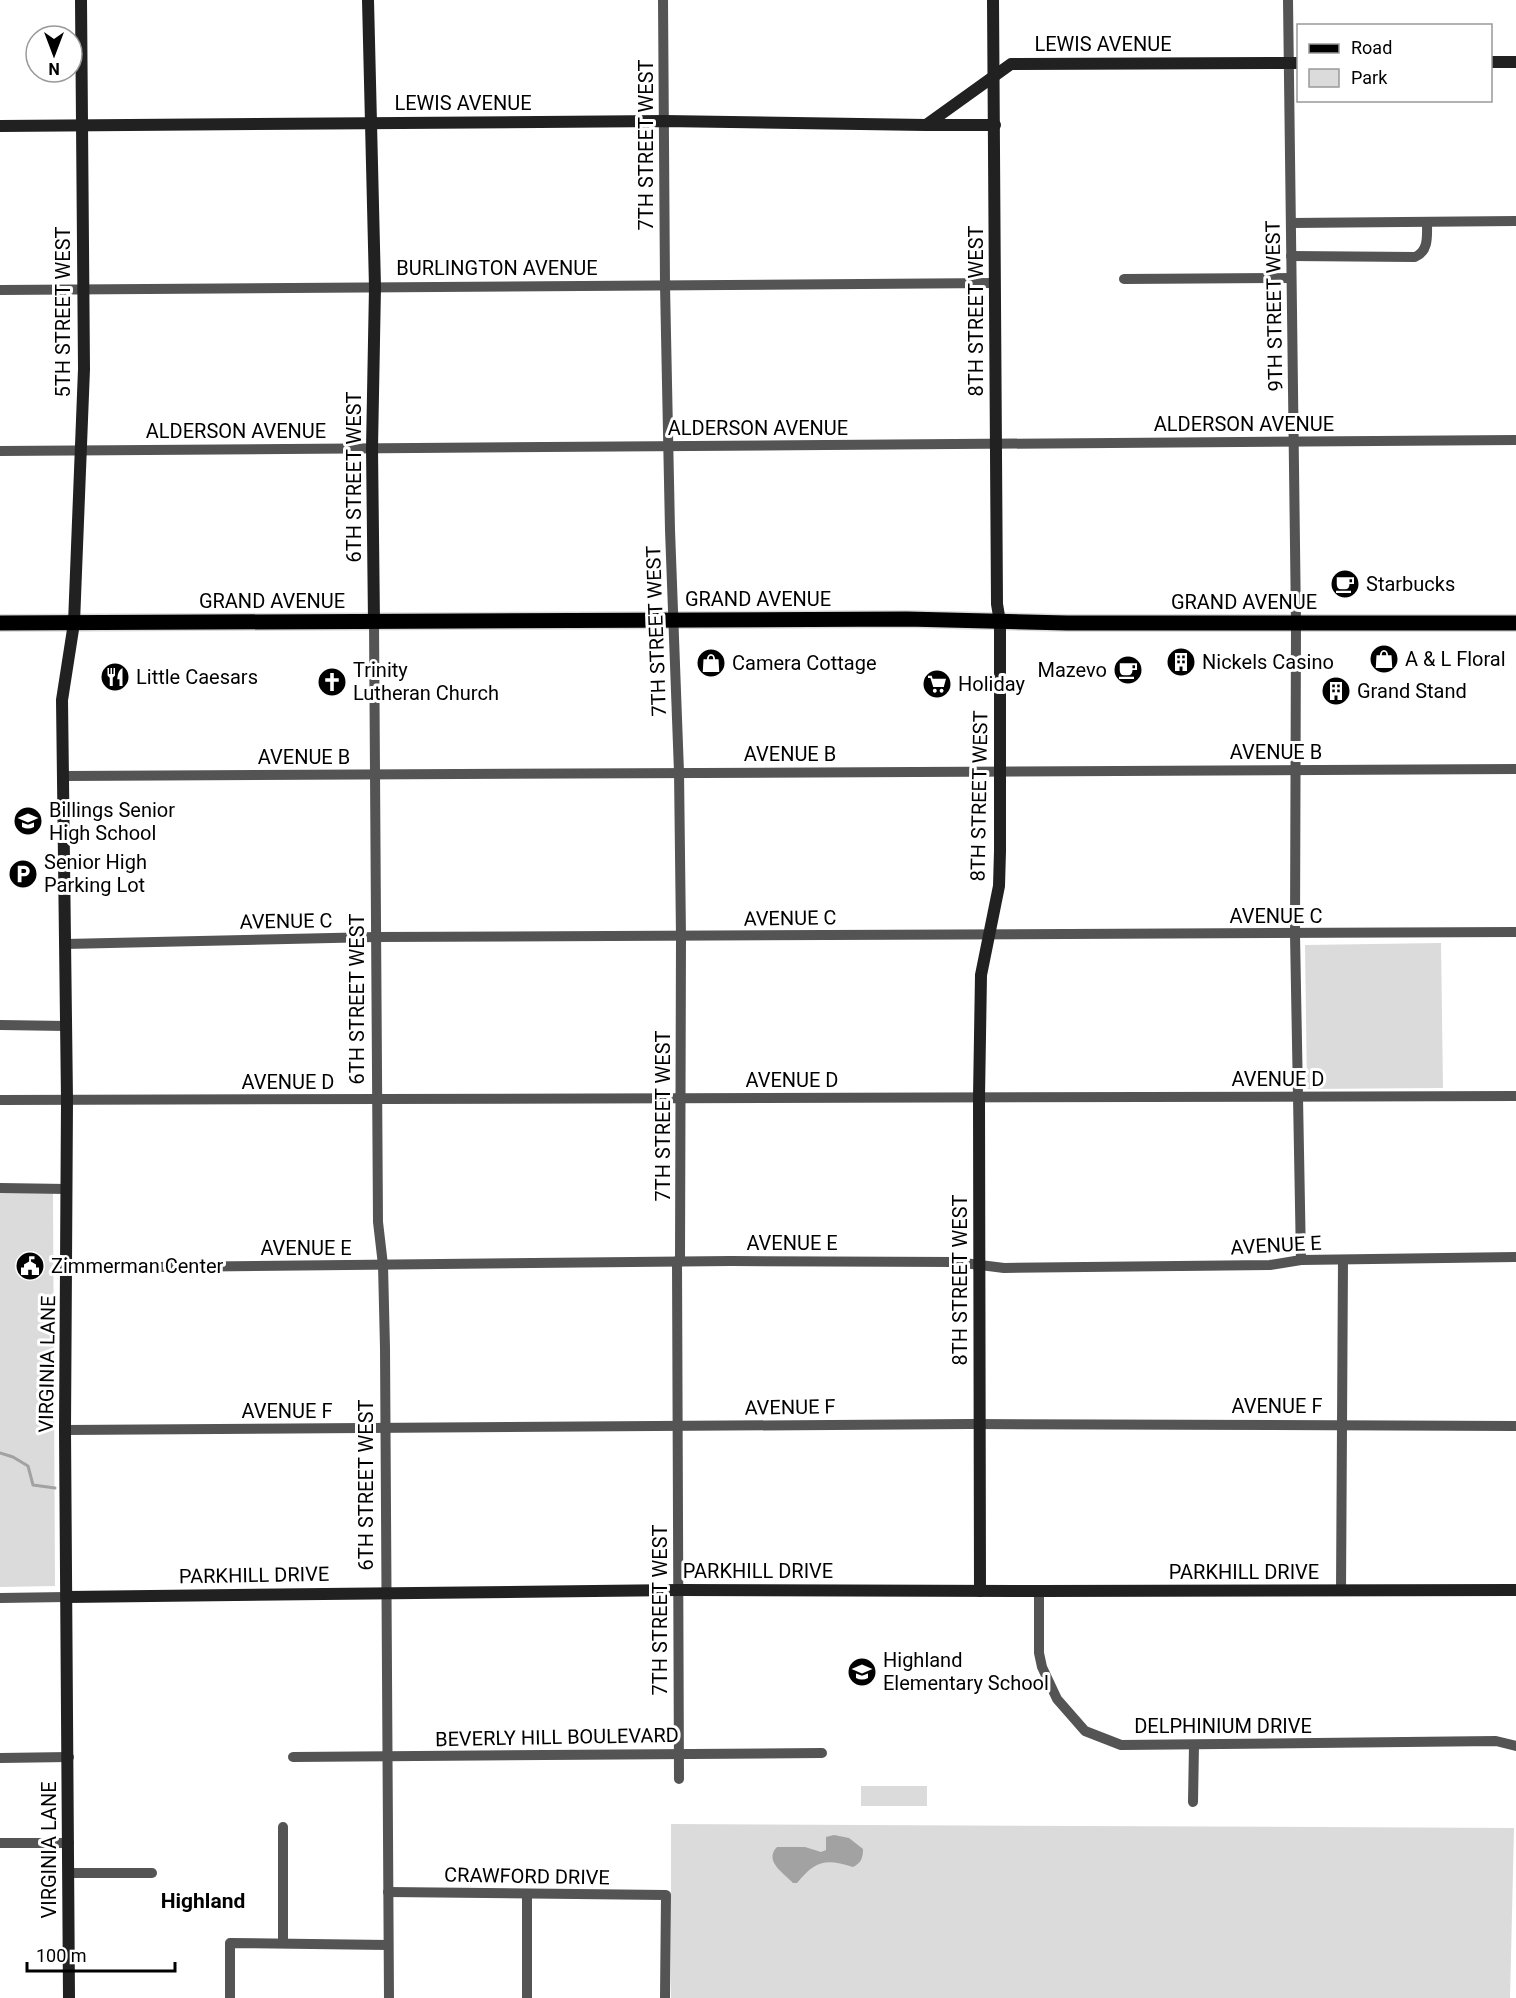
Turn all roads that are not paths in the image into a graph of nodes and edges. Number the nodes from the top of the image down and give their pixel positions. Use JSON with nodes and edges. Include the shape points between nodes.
{"nodes":[{"id":1,"x":81,"y":0,"type":"edge"},
{"id":2,"x":368,"y":0,"type":"edge"},
{"id":3,"x":663,"y":0,"type":"edge"},
{"id":4,"x":993,"y":0,"type":"edge"},
{"id":5,"x":1288,"y":0,"type":"edge"},
{"id":6,"x":1492,"y":62,"type":"edge"},
{"id":7,"x":1516,"y":62,"type":"edge"},
{"id":8,"x":1294,"y":63,"type":"edge"},
{"id":9,"x":994,"y":76,"type":"junction"},
{"id":10,"x":664,"y":121,"type":"junction"},
{"id":11,"x":370,"y":123,"type":"junction"},
{"id":12,"x":82,"y":125,"type":"junction"},
{"id":13,"x":927,"y":125,"type":"junction"},
{"id":14,"x":994,"y":125,"type":"junction"},
{"id":15,"x":0,"y":126,"type":"edge"},
{"id":16,"x":1516,"y":221,"type":"edge"},
{"id":17,"x":1428,"y":222,"type":"junction"},
{"id":18,"x":1291,"y":223,"type":"junction"},
{"id":19,"x":1291,"y":256,"type":"junction"},
{"id":20,"x":1291,"y":278,"type":"junction"},
{"id":21,"x":1124,"y":279,"type":"dead end"},
{"id":22,"x":995,"y":283,"type":"junction"},
{"id":23,"x":665,"y":285,"type":"junction"},
{"id":24,"x":375,"y":287,"type":"junction"},
{"id":25,"x":0,"y":290,"type":"edge"},
{"id":26,"x":83,"y":290,"type":"junction"},
{"id":27,"x":1516,"y":440,"type":"edge"},
{"id":28,"x":1294,"y":442,"type":"junction"},
{"id":29,"x":996,"y":444,"type":"junction"},
{"id":30,"x":670,"y":446,"type":"junction"},
{"id":31,"x":372,"y":448,"type":"junction"},
{"id":32,"x":80,"y":450,"type":"junction"},
{"id":33,"x":0,"y":451,"type":"edge"},
{"id":34,"x":675,"y":621,"type":"junction"},
{"id":35,"x":374,"y":622,"type":"junction"},
{"id":36,"x":1000,"y":622,"type":"junction"},
{"id":37,"x":1296,"y":622,"type":"junction"},
{"id":38,"x":1516,"y":622,"type":"edge"},
{"id":39,"x":0,"y":623,"type":"edge"},
{"id":40,"x":74,"y":623,"type":"junction"},
{"id":41,"x":1516,"y":769,"type":"edge"},
{"id":42,"x":1295,"y":770,"type":"junction"},
{"id":43,"x":679,"y":772,"type":"junction"},
{"id":44,"x":1000,"y":772,"type":"junction"},
{"id":45,"x":375,"y":774,"type":"junction"},
{"id":46,"x":64,"y":776,"type":"junction"},
{"id":47,"x":1516,"y":932,"type":"edge"},
{"id":48,"x":1295,"y":934,"type":"junction"},
{"id":49,"x":988,"y":935,"type":"junction"},
{"id":50,"x":376,"y":937,"type":"junction"},
{"id":51,"x":681,"y":937,"type":"junction"},
{"id":52,"x":65,"y":944,"type":"junction"},
{"id":53,"x":0,"y":1025,"type":"edge"},
{"id":54,"x":67,"y":1026,"type":"junction"},
{"id":55,"x":1516,"y":1096,"type":"edge"},
{"id":56,"x":979,"y":1097,"type":"junction"},
{"id":57,"x":1298,"y":1097,"type":"junction"},
{"id":58,"x":681,"y":1099,"type":"junction"},
{"id":59,"x":0,"y":1100,"type":"edge"},
{"id":60,"x":67,"y":1100,"type":"junction"},
{"id":61,"x":377,"y":1100,"type":"junction"},
{"id":62,"x":0,"y":1188,"type":"edge"},
{"id":63,"x":67,"y":1189,"type":"junction"},
{"id":64,"x":1516,"y":1257,"type":"edge"},
{"id":65,"x":1300,"y":1260,"type":"junction"},
{"id":66,"x":1343,"y":1260,"type":"junction"},
{"id":67,"x":679,"y":1261,"type":"junction"},
{"id":68,"x":383,"y":1265,"type":"junction"},
{"id":69,"x":980,"y":1265,"type":"junction"},
{"id":70,"x":67,"y":1268,"type":"junction"},
{"id":71,"x":980,"y":1424,"type":"junction"},
{"id":72,"x":1343,"y":1424,"type":"junction"},
{"id":73,"x":1516,"y":1426,"type":"edge"},
{"id":74,"x":676,"y":1427,"type":"junction"},
{"id":75,"x":386,"y":1429,"type":"junction"},
{"id":76,"x":65,"y":1430,"type":"junction"},
{"id":77,"x":679,"y":1590,"type":"junction"},
{"id":78,"x":1516,"y":1590,"type":"edge"},
{"id":79,"x":980,"y":1591,"type":"junction"},
{"id":80,"x":1040,"y":1591,"type":"junction"},
{"id":81,"x":1341,"y":1591,"type":"junction"},
{"id":82,"x":387,"y":1592,"type":"junction"},
{"id":83,"x":67,"y":1597,"type":"junction"},
{"id":84,"x":0,"y":1598,"type":"edge"},
{"id":85,"x":1194,"y":1745,"type":"junction"},
{"id":86,"x":1516,"y":1746,"type":"edge"},
{"id":87,"x":822,"y":1753,"type":"dead end"},
{"id":88,"x":679,"y":1754,"type":"junction"},
{"id":89,"x":387,"y":1756,"type":"junction"},
{"id":90,"x":69,"y":1757,"type":"junction"},
{"id":91,"x":293,"y":1757,"type":"dead end"},
{"id":92,"x":0,"y":1758,"type":"edge"},
{"id":93,"x":679,"y":1779,"type":"dead end"},
{"id":94,"x":1193,"y":1802,"type":"dead end"},
{"id":95,"x":283,"y":1827,"type":"dead end"},
{"id":96,"x":0,"y":1843,"type":"edge"},
{"id":97,"x":69,"y":1843,"type":"junction"},
{"id":98,"x":68,"y":1873,"type":"junction"},
{"id":99,"x":152,"y":1873,"type":"dead end"},
{"id":100,"x":388,"y":1892,"type":"junction"},
{"id":101,"x":527,"y":1894,"type":"junction"},
{"id":102,"x":283,"y":1943,"type":"junction"},
{"id":103,"x":388,"y":1945,"type":"junction"},
{"id":104,"x":69,"y":1998,"type":"edge"},
{"id":105,"x":230,"y":1998,"type":"edge"},
{"id":106,"x":389,"y":1998,"type":"edge"},
{"id":107,"x":527,"y":1998,"type":"edge"},
{"id":108,"x":665,"y":1998,"type":"edge"}],
"edges":[{"from":1,"to":12,"type":"street","name":"5TH STREET WEST"},
{"from":2,"to":11,"type":"street","name":"6TH STREET WEST"},
{"from":3,"to":10,"type":"street","name":"7TH STREET WEST"},
{"from":4,"to":9,"type":"street","name":"8TH STREET WEST"},
{"from":5,"to":8,"type":"street","name":"9TH STREET WEST"},
{"from":6,"to":7,"type":"street"},
{"from":8,"to":9,"type":"street","name":"LEWIS AVENUE","via":[[1011,64]]},
{"from":8,"to":18,"type":"street","name":"9TH STREET WEST"},
{"from":9,"to":13,"type":"street","name":"LEWIS AVENUE"},
{"from":9,"to":14,"type":"street","name":"8TH STREET WEST"},
{"from":10,"to":11,"type":"street","name":"LEWIS AVENUE"},
{"from":10,"to":13,"type":"street","name":"LEWIS AVENUE"},
{"from":10,"to":23,"type":"street","name":"7TH STREET WEST"},
{"from":11,"to":12,"type":"street","name":"LEWIS AVENUE"},
{"from":11,"to":24,"type":"street","name":"6TH STREET WEST"},
{"from":12,"to":15,"type":"street","name":"LEWIS AVENUE"},
{"from":12,"to":26,"type":"street","name":"5TH STREET WEST"},
{"from":13,"to":14,"type":"street","name":"LEWIS AVENUE"},
{"from":14,"to":22,"type":"street","name":"8TH STREET WEST"},
{"from":16,"to":17,"type":"street"},
{"from":17,"to":18,"type":"street"},
{"from":17,"to":19,"type":"street","via":[[1426,247],[1414,257]]},
{"from":18,"to":19,"type":"street","name":"9TH STREET WEST"},
{"from":19,"to":20,"type":"street","name":"9TH STREET WEST"},
{"from":20,"to":21,"type":"street"},
{"from":20,"to":28,"type":"street","name":"9TH STREET WEST"},
{"from":22,"to":23,"type":"street","name":"BURLINGTON AVENUE"},
{"from":22,"to":29,"type":"street","name":"8TH STREET WEST"},
{"from":23,"to":24,"type":"street","name":"BURLINGTON AVENUE"},
{"from":23,"to":30,"type":"street","name":"7TH STREET WEST"},
{"from":24,"to":26,"type":"street","name":"BURLINGTON AVENUE"},
{"from":24,"to":31,"type":"street","name":"6TH STREET WEST"},
{"from":25,"to":26,"type":"street","name":"BURLINGTON AVENUE"},
{"from":26,"to":32,"type":"street","name":"5TH STREET WEST"},
{"from":27,"to":28,"type":"street","name":"ALDERSON AVENUE"},
{"from":28,"to":29,"type":"street","name":"ALDERSON AVENUE"},
{"from":28,"to":37,"type":"street","name":"9TH STREET WEST"},
{"from":29,"to":30,"type":"street","name":"ALDERSON AVENUE"},
{"from":29,"to":36,"type":"street","name":"8TH STREET WEST"},
{"from":30,"to":31,"type":"street","name":"ALDERSON AVENUE"},
{"from":30,"to":34,"type":"street","name":"7TH STREET WEST"},
{"from":31,"to":32,"type":"street","name":"ALDERSON AVENUE"},
{"from":31,"to":35,"type":"street","name":"6TH STREET WEST"},
{"from":32,"to":33,"type":"street","name":"ALDERSON AVENUE"},
{"from":32,"to":40,"type":"street","name":"5TH STREET WEST"},
{"from":34,"to":35,"type":"main road","name":"GRAND AVENUE"},
{"from":34,"to":36,"type":"main road","name":"GRAND AVENUE"},
{"from":34,"to":43,"type":"street","name":"7TH STREET WEST"},
{"from":35,"to":40,"type":"main road","name":"GRAND AVENUE"},
{"from":35,"to":45,"type":"street","name":"6TH STREET WEST"},
{"from":36,"to":37,"type":"main road","name":"GRAND AVENUE"},
{"from":36,"to":44,"type":"street","name":"8TH STREET WEST"},
{"from":37,"to":38,"type":"main road","name":"GRAND AVENUE"},
{"from":37,"to":42,"type":"street","name":"9TH STREET WEST"},
{"from":39,"to":40,"type":"main road","name":"GRAND AVENUE"},
{"from":40,"to":46,"type":"street","name":"VIRGINIA LANE","via":[[62,700]]},
{"from":41,"to":42,"type":"street","name":"AVENUE B"},
{"from":42,"to":44,"type":"street","name":"AVENUE B"},
{"from":42,"to":48,"type":"street","name":"9TH STREET WEST"},
{"from":43,"to":44,"type":"street","name":"AVENUE B"},
{"from":43,"to":45,"type":"street","name":"AVENUE B"},
{"from":43,"to":51,"type":"street","name":"7TH STREET WEST"},
{"from":44,"to":49,"type":"street","name":"8TH STREET WEST","via":[[999,886]]},
{"from":45,"to":46,"type":"street","name":"AVENUE B"},
{"from":45,"to":50,"type":"street","name":"6TH STREET WEST"},
{"from":46,"to":52,"type":"street","name":"VIRGINIA LANE"},
{"from":47,"to":48,"type":"street","name":"AVENUE C"},
{"from":48,"to":49,"type":"street","name":"AVENUE C"},
{"from":48,"to":57,"type":"street","name":"9TH STREET WEST"},
{"from":49,"to":51,"type":"street","name":"AVENUE C"},
{"from":49,"to":56,"type":"street","name":"8TH STREET WEST","via":[[981,975]]},
{"from":50,"to":51,"type":"street","name":"AVENUE C"},
{"from":50,"to":52,"type":"street","name":"AVENUE C"},
{"from":50,"to":61,"type":"street","name":"6TH STREET WEST"},
{"from":51,"to":58,"type":"street","name":"7TH STREET WEST"},
{"from":52,"to":54,"type":"street","name":"VIRGINIA LANE"},
{"from":53,"to":54,"type":"street"},
{"from":54,"to":60,"type":"street","name":"VIRGINIA LANE"},
{"from":55,"to":57,"type":"street","name":"AVENUE D"},
{"from":56,"to":57,"type":"street","name":"AVENUE D"},
{"from":56,"to":58,"type":"street","name":"AVENUE D"},
{"from":56,"to":69,"type":"street","name":"8TH STREET WEST"},
{"from":57,"to":65,"type":"street","name":"9TH STREET WEST"},
{"from":58,"to":61,"type":"street","name":"AVENUE D"},
{"from":58,"to":67,"type":"street","name":"7TH STREET WEST"},
{"from":59,"to":60,"type":"street","name":"AVENUE D"},
{"from":60,"to":61,"type":"street","name":"AVENUE D"},
{"from":60,"to":63,"type":"street","name":"VIRGINIA LANE"},
{"from":61,"to":68,"type":"street","name":"6TH STREET WEST","via":[[378,1222]]},
{"from":62,"to":63,"type":"street"},
{"from":63,"to":70,"type":"street","name":"VIRGINIA LANE"},
{"from":64,"to":66,"type":"street","name":"AVENUE E"},
{"from":65,"to":66,"type":"street","name":"AVENUE E"},
{"from":65,"to":69,"type":"street","name":"AVENUE E","via":[[1270,1265]]},
{"from":66,"to":72,"type":"street"},
{"from":67,"to":68,"type":"street","name":"AVENUE E"},
{"from":67,"to":69,"type":"street","name":"AVENUE E"},
{"from":67,"to":74,"type":"street","name":"7TH STREET WEST"},
{"from":68,"to":70,"type":"street","name":"AVENUE E"},
{"from":68,"to":75,"type":"street","name":"6TH STREET WEST"},
{"from":69,"to":71,"type":"street","name":"8TH STREET WEST"},
{"from":70,"to":76,"type":"street","name":"VIRGINIA LANE"},
{"from":71,"to":72,"type":"street","name":"AVENUE F"},
{"from":71,"to":74,"type":"street","name":"AVENUE F"},
{"from":71,"to":79,"type":"street","name":"8TH STREET WEST"},
{"from":72,"to":73,"type":"street","name":"AVENUE F"},
{"from":72,"to":81,"type":"street"},
{"from":74,"to":75,"type":"street","name":"AVENUE F"},
{"from":74,"to":77,"type":"street","name":"7TH STREET WEST"},
{"from":75,"to":76,"type":"street","name":"AVENUE F"},
{"from":75,"to":82,"type":"street","name":"6TH STREET WEST"},
{"from":76,"to":83,"type":"street","name":"VIRGINIA LANE"},
{"from":77,"to":79,"type":"street","name":"PARKHILL DRIVE"},
{"from":77,"to":82,"type":"street","name":"PARKHILL DRIVE"},
{"from":77,"to":88,"type":"street","name":"7TH STREET WEST"},
{"from":78,"to":81,"type":"street","name":"PARKHILL DRIVE"},
{"from":79,"to":80,"type":"street","name":"PARKHILL DRIVE"},
{"from":80,"to":81,"type":"street","name":"PARKHILL DRIVE"},
{"from":80,"to":85,"type":"street","name":"DELPHINIUM DRIVE","via":[[1042,1667],[1057,1699],[1085,1731],[1121,1745]]},
{"from":82,"to":83,"type":"street","name":"PARKHILL DRIVE"},
{"from":82,"to":89,"type":"street","name":"6TH STREET WEST"},
{"from":83,"to":84,"type":"street","name":"PARKHILL DRIVE"},
{"from":83,"to":90,"type":"street","name":"VIRGINIA LANE"},
{"from":85,"to":86,"type":"street","name":"DELPHINIUM DRIVE","via":[[1496,1741]]},
{"from":85,"to":94,"type":"street"},
{"from":87,"to":88,"type":"street","name":"BEVERLY HILL BOULEVARD"},
{"from":88,"to":89,"type":"street","name":"BEVERLY HILL BOULEVARD"},
{"from":88,"to":93,"type":"street","name":"7TH STREET WEST"},
{"from":89,"to":91,"type":"street","name":"BEVERLY HILL BOULEVARD"},
{"from":89,"to":100,"type":"street","name":"6TH STREET WEST"},
{"from":90,"to":92,"type":"street"},
{"from":90,"to":97,"type":"street","name":"VIRGINIA LANE"},
{"from":95,"to":102,"type":"street"},
{"from":96,"to":97,"type":"street"},
{"from":97,"to":98,"type":"street","name":"VIRGINIA LANE"},
{"from":98,"to":99,"type":"street"},
{"from":98,"to":104,"type":"street","name":"VIRGINIA LANE"},
{"from":100,"to":101,"type":"street","name":"CRAWFORD DRIVE"},
{"from":100,"to":103,"type":"street","name":"6TH STREET WEST"},
{"from":101,"to":107,"type":"street"},
{"from":101,"to":108,"type":"street","name":"CRAWFORD DRIVE","via":[[666,1895]]},
{"from":102,"to":103,"type":"street"},
{"from":102,"to":105,"type":"street","via":[[230,1943]]},
{"from":103,"to":106,"type":"street","name":"6TH STREET WEST"}]}
